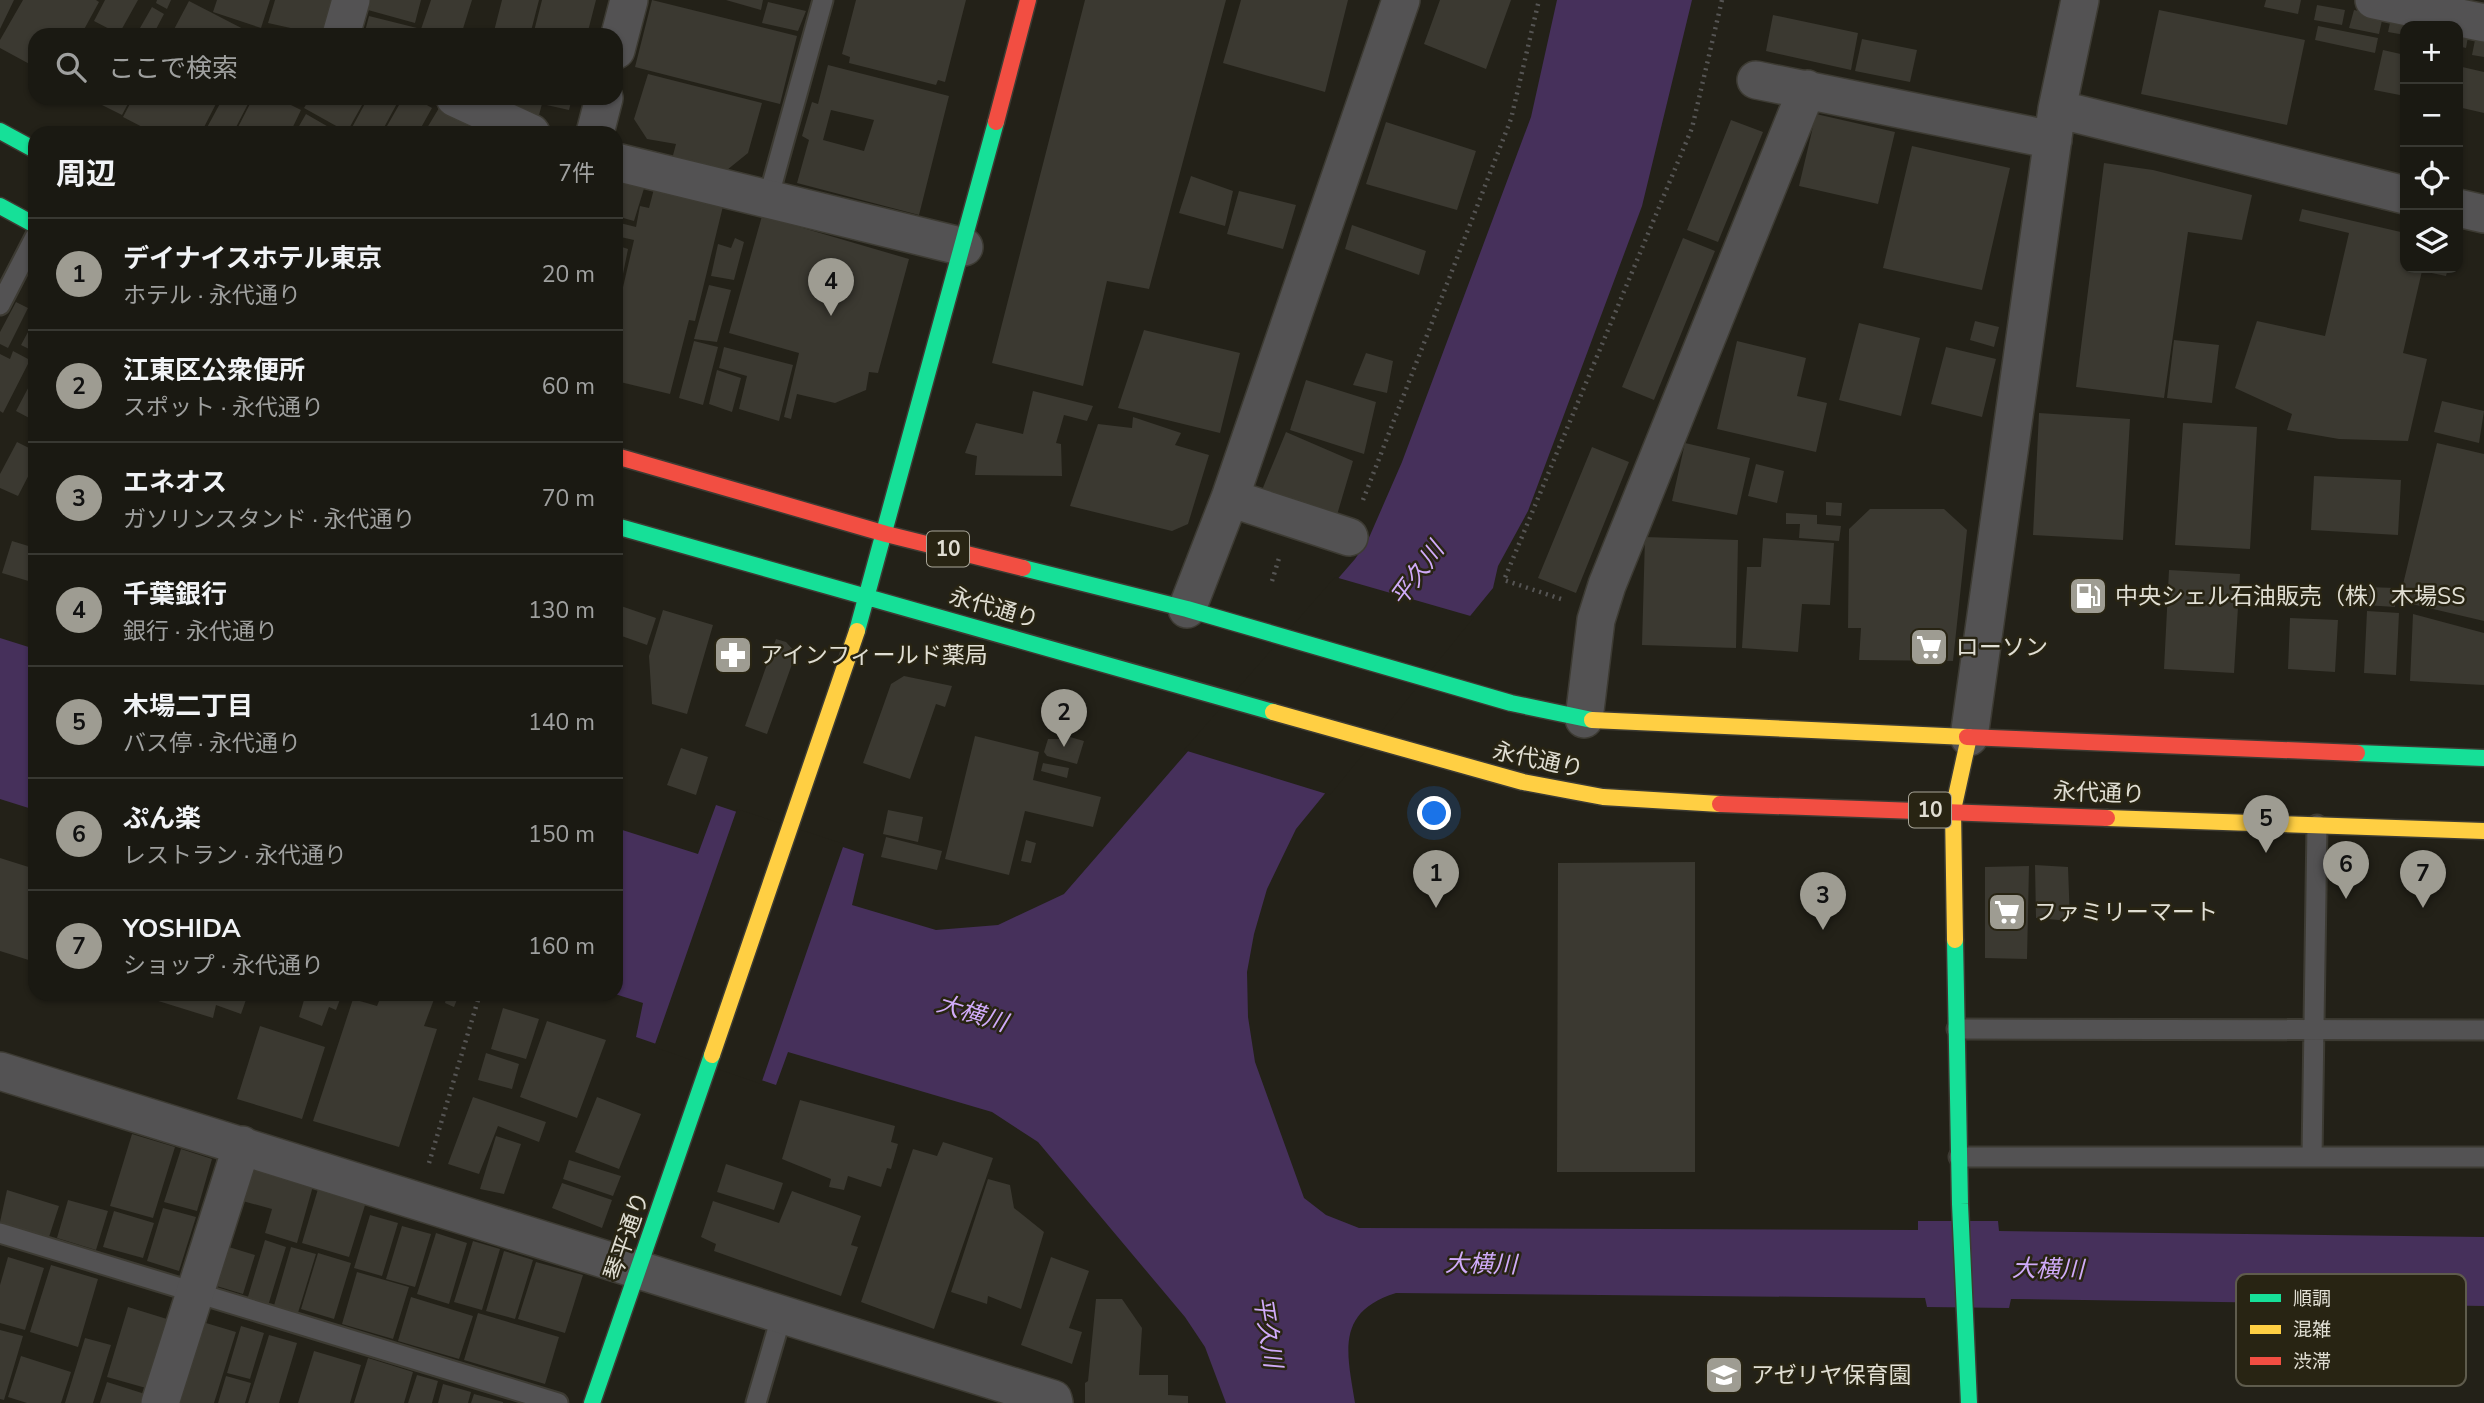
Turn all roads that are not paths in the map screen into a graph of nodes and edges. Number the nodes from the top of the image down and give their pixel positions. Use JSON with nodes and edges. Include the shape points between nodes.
{"nodes":[{"id":1,"x":351,"y":0,"type":"edge"},
{"id":2,"x":629,"y":0,"type":"edge"},
{"id":3,"x":823,"y":0,"type":"edge"},
{"id":4,"x":1028,"y":0,"type":"edge"},
{"id":5,"x":1401,"y":0,"type":"edge"},
{"id":6,"x":2080,"y":0,"type":"edge"},
{"id":7,"x":2374,"y":0,"type":"edge"},
{"id":8,"x":2484,"y":23,"type":"edge"},
{"id":9,"x":343,"y":28,"type":"edge"},
{"id":10,"x":622,"y":28,"type":"edge"},
{"id":11,"x":1755,"y":80,"type":"dead end"},
{"id":12,"x":1807,"y":89,"type":"junction"},
{"id":13,"x":471,"y":105,"type":"edge"},
{"id":14,"x":602,"y":105,"type":"edge"},
{"id":15,"x":2055,"y":124,"type":"junction"},
{"id":16,"x":516,"y":126,"type":"edge"},
{"id":17,"x":597,"y":126,"type":"edge"},
{"id":18,"x":0,"y":131,"type":"edge"},
{"id":19,"x":28,"y":145,"type":"edge"},
{"id":20,"x":623,"y":164,"type":"edge"},
{"id":21,"x":2400,"y":194,"type":"edge"},
{"id":22,"x":768,"y":199,"type":"junction"},
{"id":23,"x":0,"y":206,"type":"edge"},
{"id":24,"x":2463,"y":209,"type":"edge"},
{"id":25,"x":2484,"y":214,"type":"edge"},
{"id":26,"x":28,"y":221,"type":"edge"},
{"id":27,"x":964,"y":247,"type":"junction"},
{"id":28,"x":28,"y":251,"type":"edge"},
{"id":29,"x":0,"y":305,"type":"edge"},
{"id":30,"x":623,"y":458,"type":"edge"},
{"id":31,"x":1230,"y":498,"type":"junction"},
{"id":32,"x":623,"y":528,"type":"edge"},
{"id":33,"x":886,"y":534,"type":"junction"},
{"id":34,"x":1349,"y":537,"type":"road end"},
{"id":35,"x":869,"y":597,"type":"junction"},
{"id":36,"x":1187,"y":609,"type":"junction"},
{"id":37,"x":1584,"y":719,"type":"junction"},
{"id":38,"x":1969,"y":737,"type":"junction"},
{"id":39,"x":2484,"y":758,"type":"edge"},
{"id":40,"x":1953,"y":810,"type":"junction"},
{"id":41,"x":2317,"y":825,"type":"junction"},
{"id":42,"x":2484,"y":831,"type":"edge"},
{"id":43,"x":1957,"y":1029,"type":"junction"},
{"id":44,"x":2314,"y":1029,"type":"junction"},
{"id":45,"x":2484,"y":1030,"type":"edge"},
{"id":46,"x":0,"y":1072,"type":"edge"},
{"id":47,"x":242,"y":1145,"type":"junction"},
{"id":48,"x":1959,"y":1157,"type":"junction"},
{"id":49,"x":2312,"y":1157,"type":"junction"},
{"id":50,"x":2484,"y":1157,"type":"edge"},
{"id":51,"x":0,"y":1233,"type":"edge"},
{"id":52,"x":640,"y":1270,"type":"junction"},
{"id":53,"x":195,"y":1292,"type":"junction"},
{"id":54,"x":782,"y":1314,"type":"junction"},
{"id":55,"x":160,"y":1403,"type":"edge"},
{"id":56,"x":558,"y":1403,"type":"edge"},
{"id":57,"x":592,"y":1403,"type":"edge"},
{"id":58,"x":755,"y":1403,"type":"edge"},
{"id":59,"x":1054,"y":1403,"type":"edge"},
{"id":60,"x":1969,"y":1403,"type":"edge"}],
"edges":[{"from":1,"to":9,"type":"street"},
{"from":2,"to":10,"type":"street"},
{"from":3,"to":22,"type":"lane"},
{"from":4,"to":27,"type":"main road","name":"琴平通り"},
{"from":5,"to":31,"type":"street"},
{"from":6,"to":15,"type":"street"},
{"from":7,"to":8,"type":"street"},
{"from":11,"to":12,"type":"street"},
{"from":12,"to":15,"type":"street"},
{"from":12,"to":37,"type":"street","via":[[1607,585],[1596,620]]},
{"from":13,"to":16,"type":"street"},
{"from":14,"to":17,"type":"street"},
{"from":15,"to":21,"type":"street"},
{"from":15,"to":38,"type":"street"},
{"from":18,"to":19,"type":"main road"},
{"from":20,"to":22,"type":"street"},
{"from":22,"to":27,"type":"street"},
{"from":23,"to":26,"type":"main road"},
{"from":24,"to":25,"type":"street"},
{"from":27,"to":33,"type":"main road","name":"琴平通り"},
{"from":28,"to":29,"type":"lane"},
{"from":30,"to":33,"type":"main road","name":"永代通り","number":"10"},
{"from":31,"to":34,"type":"street"},
{"from":31,"to":36,"type":"street"},
{"from":32,"to":35,"type":"main road","name":"永代通り","number":"10"},
{"from":33,"to":35,"type":"main road","name":"琴平通り"},
{"from":33,"to":36,"type":"main road","name":"永代通り","number":"10"},
{"from":35,"to":40,"type":"main road","name":"永代通り","number":"10","via":[[1523,782],[1603,797],[1686,803]]},
{"from":35,"to":52,"type":"main road","name":"琴平通り"},
{"from":36,"to":37,"type":"main road","name":"永代通り","number":"10","via":[[1511,703]]},
{"from":37,"to":38,"type":"main road","name":"永代通り","number":"10"},
{"from":38,"to":39,"type":"main road","name":"永代通り","number":"10"},
{"from":38,"to":40,"type":"main road"},
{"from":40,"to":41,"type":"main road","name":"永代通り","number":"10"},
{"from":40,"to":43,"type":"main road"},
{"from":41,"to":42,"type":"main road","name":"永代通り","number":"10"},
{"from":41,"to":44,"type":"lane"},
{"from":43,"to":44,"type":"lane"},
{"from":43,"to":48,"type":"main road"},
{"from":44,"to":45,"type":"lane"},
{"from":44,"to":49,"type":"lane"},
{"from":46,"to":47,"type":"street"},
{"from":47,"to":52,"type":"street"},
{"from":47,"to":53,"type":"street"},
{"from":48,"to":49,"type":"lane"},
{"from":48,"to":60,"type":"main road"},
{"from":49,"to":50,"type":"lane"},
{"from":51,"to":53,"type":"lane"},
{"from":52,"to":54,"type":"street"},
{"from":52,"to":57,"type":"main road","name":"琴平通り"},
{"from":53,"to":55,"type":"street"},
{"from":53,"to":56,"type":"lane"},
{"from":54,"to":58,"type":"lane"},
{"from":54,"to":59,"type":"street"}]}
